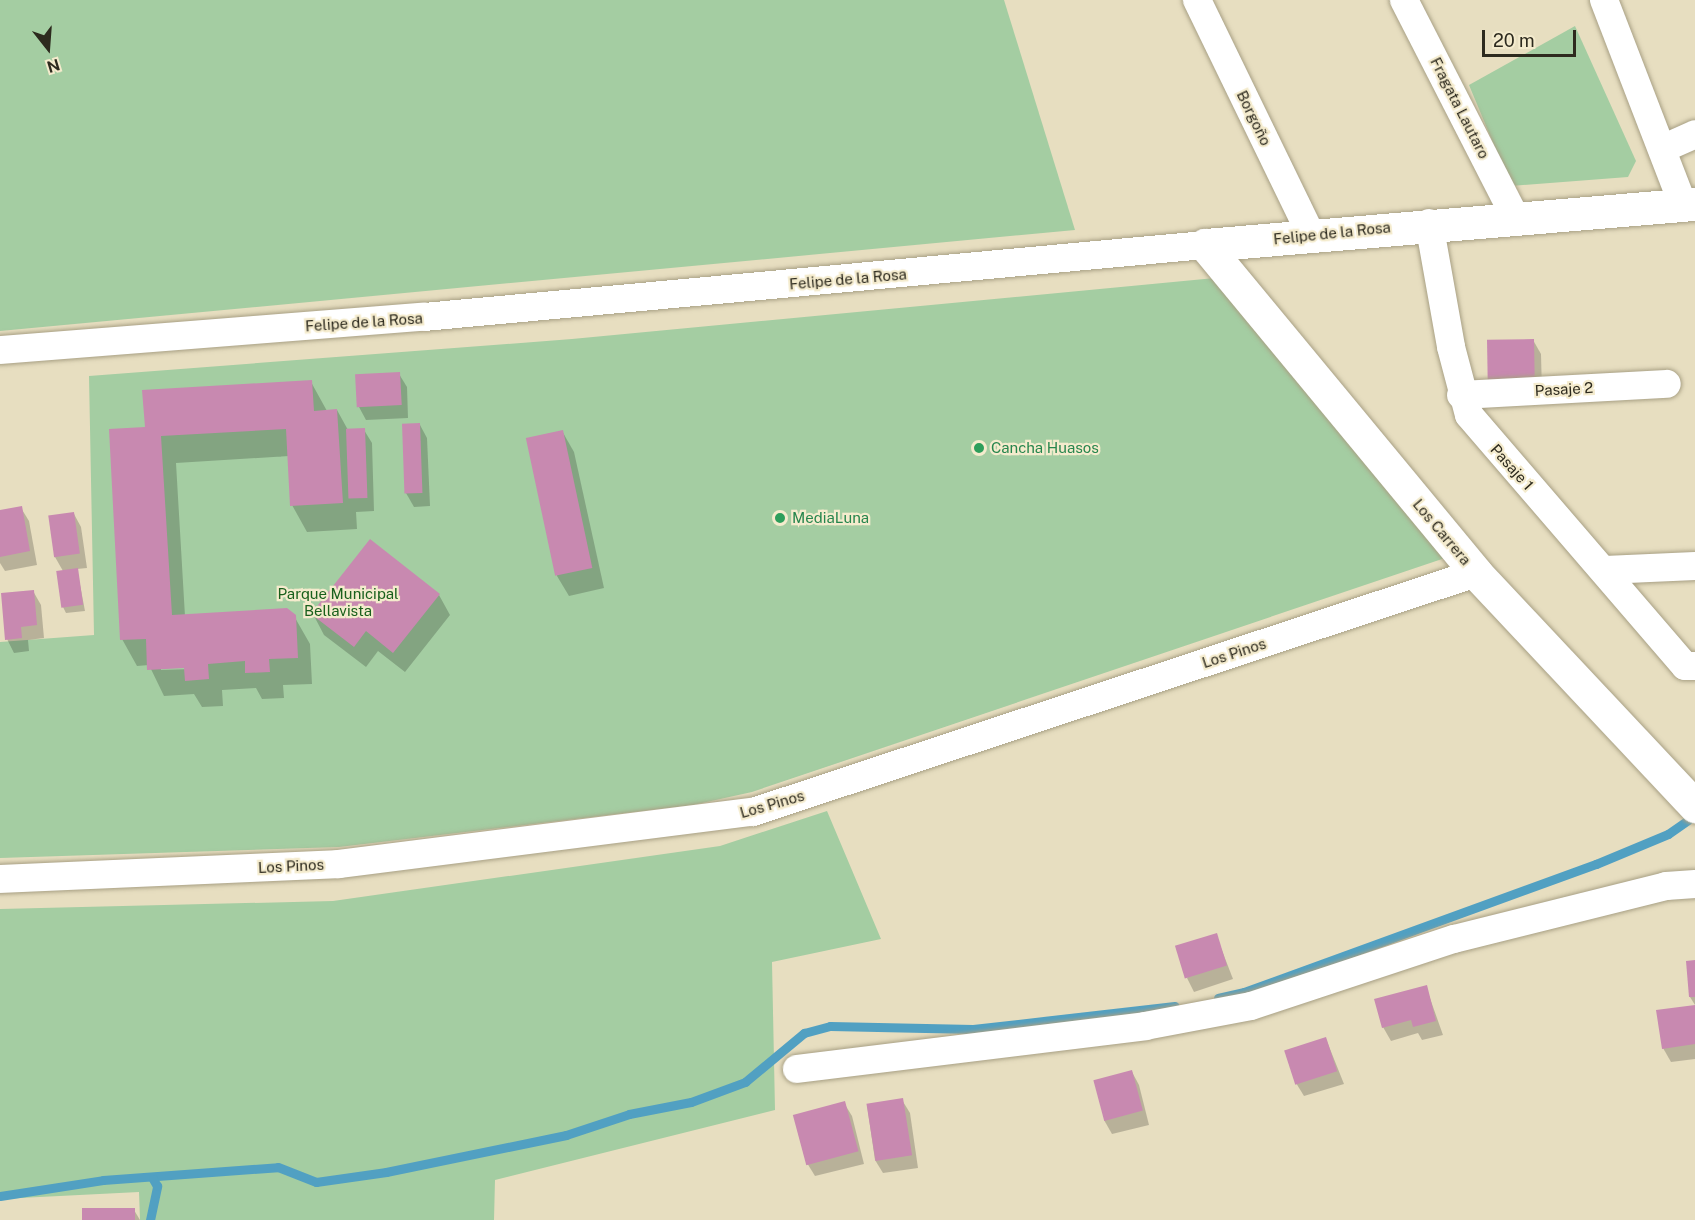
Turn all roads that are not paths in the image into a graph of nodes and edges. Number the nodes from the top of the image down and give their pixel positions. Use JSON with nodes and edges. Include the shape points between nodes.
{"nodes":[{"id":1,"x":1197,"y":0,"type":"edge"},
{"id":2,"x":1404,"y":0,"type":"edge"},
{"id":3,"x":1604,"y":0,"type":"edge"},
{"id":4,"x":1695,"y":134,"type":"edge"},
{"id":5,"x":1662,"y":149,"type":"junction"},
{"id":6,"x":1689,"y":204,"type":"edge"},
{"id":7,"x":1515,"y":217,"type":"junction"},
{"id":8,"x":1429,"y":223,"type":"junction"},
{"id":9,"x":1312,"y":237,"type":"junction"},
{"id":10,"x":1205,"y":245,"type":"junction"},
{"id":11,"x":0,"y":350,"type":"edge"},
{"id":12,"x":1667,"y":384,"type":"dead end"},
{"id":13,"x":1461,"y":395,"type":"junction"},
{"id":14,"x":1695,"y":566,"type":"edge"},
{"id":15,"x":1605,"y":570,"type":"junction"},
{"id":16,"x":1476,"y":573,"type":"junction"},
{"id":17,"x":1690,"y":666,"type":"edge"},
{"id":18,"x":1688,"y":799,"type":"edge"},
{"id":19,"x":0,"y":879,"type":"edge"},
{"id":20,"x":1695,"y":884,"type":"edge"},
{"id":21,"x":797,"y":1069,"type":"dead end"}],
"edges":[{"from":1,"to":9,"type":"street","name":"Borgoño"},
{"from":2,"to":7,"type":"street","name":"Fragata Lautaro"},
{"from":3,"to":5,"type":"street"},
{"from":4,"to":5,"type":"street"},
{"from":5,"to":6,"type":"street"},
{"from":6,"to":7,"type":"street","name":"Felipe de la Rosa"},
{"from":7,"to":8,"type":"street","name":"Felipe de la Rosa"},
{"from":8,"to":9,"type":"street","name":"Felipe de la Rosa"},
{"from":8,"to":13,"type":"street","name":"Pasaje 1"},
{"from":9,"to":10,"type":"street","name":"Felipe de la Rosa"},
{"from":10,"to":11,"type":"street","name":"Felipe de la Rosa","via":[[424,317]]},
{"from":10,"to":16,"type":"street","name":"Los Carrera"},
{"from":12,"to":13,"type":"street","name":"Pasaje 2"},
{"from":13,"to":15,"type":"street","name":"Pasaje 1","via":[[1484,435]]},
{"from":14,"to":15,"type":"street"},
{"from":15,"to":17,"type":"street","name":"Pasaje 1"},
{"from":16,"to":18,"type":"street","name":"Los Carrera"},
{"from":16,"to":19,"type":"street","name":"Los Pinos","via":[[753,812],[339,864]]},
{"from":20,"to":21,"type":"street","via":[[1666,886],[1454,939],[1251,1006],[1145,1026]]}]}
